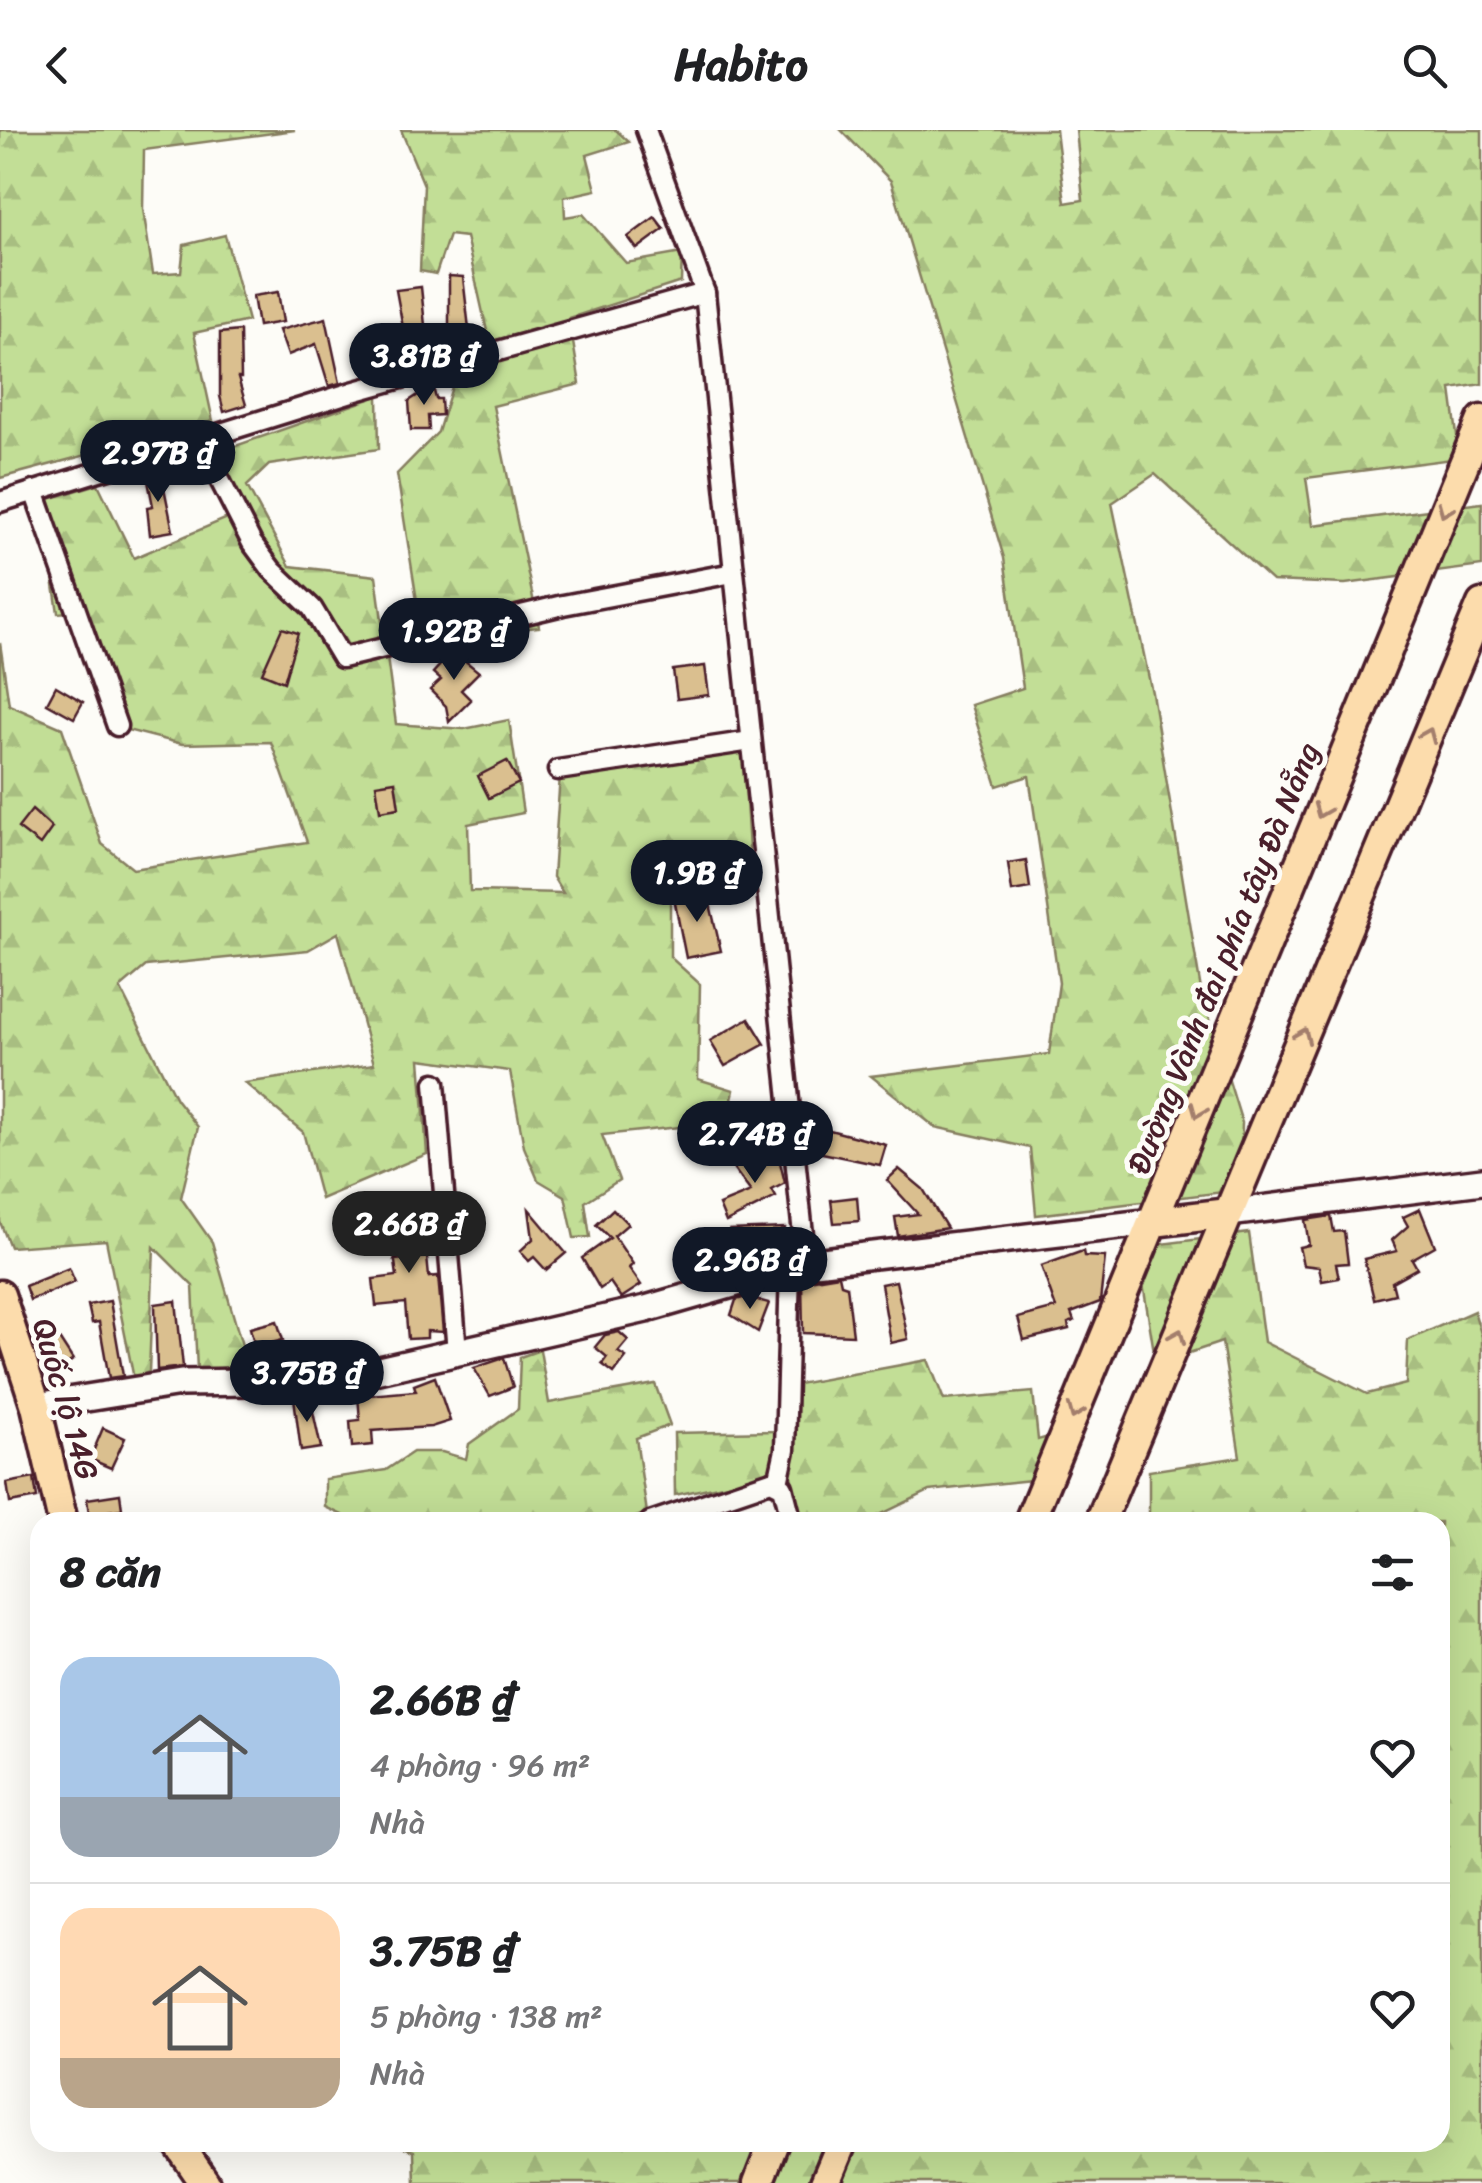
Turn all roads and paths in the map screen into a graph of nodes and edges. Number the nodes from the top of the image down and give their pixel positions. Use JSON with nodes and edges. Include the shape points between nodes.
{"nodes":[{"id":1,"x":646,"y":130,"type":"edge"},
{"id":2,"x":705,"y":293,"type":"junction"},
{"id":3,"x":1482,"y":420,"type":"edge"},
{"id":4,"x":199,"y":439,"type":"junction"},
{"id":5,"x":34,"y":492,"type":"junction"},
{"id":6,"x":0,"y":502,"type":"edge"},
{"id":7,"x":733,"y":572,"type":"junction"},
{"id":8,"x":1482,"y":604,"type":"edge"},
{"id":9,"x":117,"y":726,"type":"dead end"},
{"id":10,"x":751,"y":741,"type":"junction"},
{"id":11,"x":558,"y":770,"type":"dead end"},
{"id":12,"x":435,"y":1083,"type":"dead end"},
{"id":13,"x":1482,"y":1181,"type":"edge"},
{"id":14,"x":1229,"y":1213,"type":"junction"},
{"id":15,"x":1152,"y":1222,"type":"junction"},
{"id":16,"x":798,"y":1266,"type":"junction"},
{"id":17,"x":0,"y":1295,"type":"edge"},
{"id":18,"x":457,"y":1352,"type":"junction"},
{"id":19,"x":36,"y":1406,"type":"junction"},
{"id":20,"x":778,"y":1482,"type":"junction"},
{"id":21,"x":62,"y":1512,"type":"edge"},
{"id":22,"x":682,"y":1512,"type":"edge"},
{"id":23,"x":788,"y":1512,"type":"edge"},
{"id":24,"x":1033,"y":1512,"type":"edge"},
{"id":25,"x":1104,"y":1512,"type":"edge"},
{"id":26,"x":185,"y":2152,"type":"edge"},
{"id":27,"x":770,"y":2152,"type":"edge"},
{"id":28,"x":838,"y":2152,"type":"edge"},
{"id":29,"x":205,"y":2183,"type":"edge"},
{"id":30,"x":758,"y":2183,"type":"edge"},
{"id":31,"x":825,"y":2183,"type":"edge"}],
"edges":[{"from":1,"to":2,"type":"street"},
{"from":2,"to":4,"type":"street"},
{"from":2,"to":7,"type":"street"},
{"from":3,"to":15,"type":"main road","name":"Đường Vành đai phía tây Đà Nẵng","one_way":true},
{"from":4,"to":5,"type":"street"},
{"from":4,"to":7,"type":"street","via":[[252,544],[312,608],[342,658]]},
{"from":5,"to":6,"type":"street"},
{"from":5,"to":9,"type":"street"},
{"from":7,"to":10,"type":"street"},
{"from":14,"to":8,"type":"main road","one_way":true},
{"from":10,"to":11,"type":"street"},
{"from":10,"to":16,"type":"street"},
{"from":12,"to":18,"type":"street"},
{"from":13,"to":14,"type":"street"},
{"from":14,"to":15,"type":"main road"},
{"from":25,"to":14,"type":"main road","one_way":true},
{"from":15,"to":16,"type":"street"},
{"from":15,"to":24,"type":"main road","name":"Đường Vành đai phía tây Đà Nẵng","one_way":true},
{"from":16,"to":18,"type":"street"},
{"from":16,"to":20,"type":"street"},
{"from":17,"to":19,"type":"main road","name":"Quốc lộ 14G"},
{"from":18,"to":19,"type":"street","via":[[332,1381],[181,1383]]},
{"from":19,"to":21,"type":"main road","name":"Quốc lộ 14G"},
{"from":20,"to":22,"type":"street"},
{"from":20,"to":23,"type":"street"},
{"from":26,"to":29,"type":"main road"},
{"from":27,"to":30,"type":"main road"},
{"from":28,"to":31,"type":"main road"}]}
